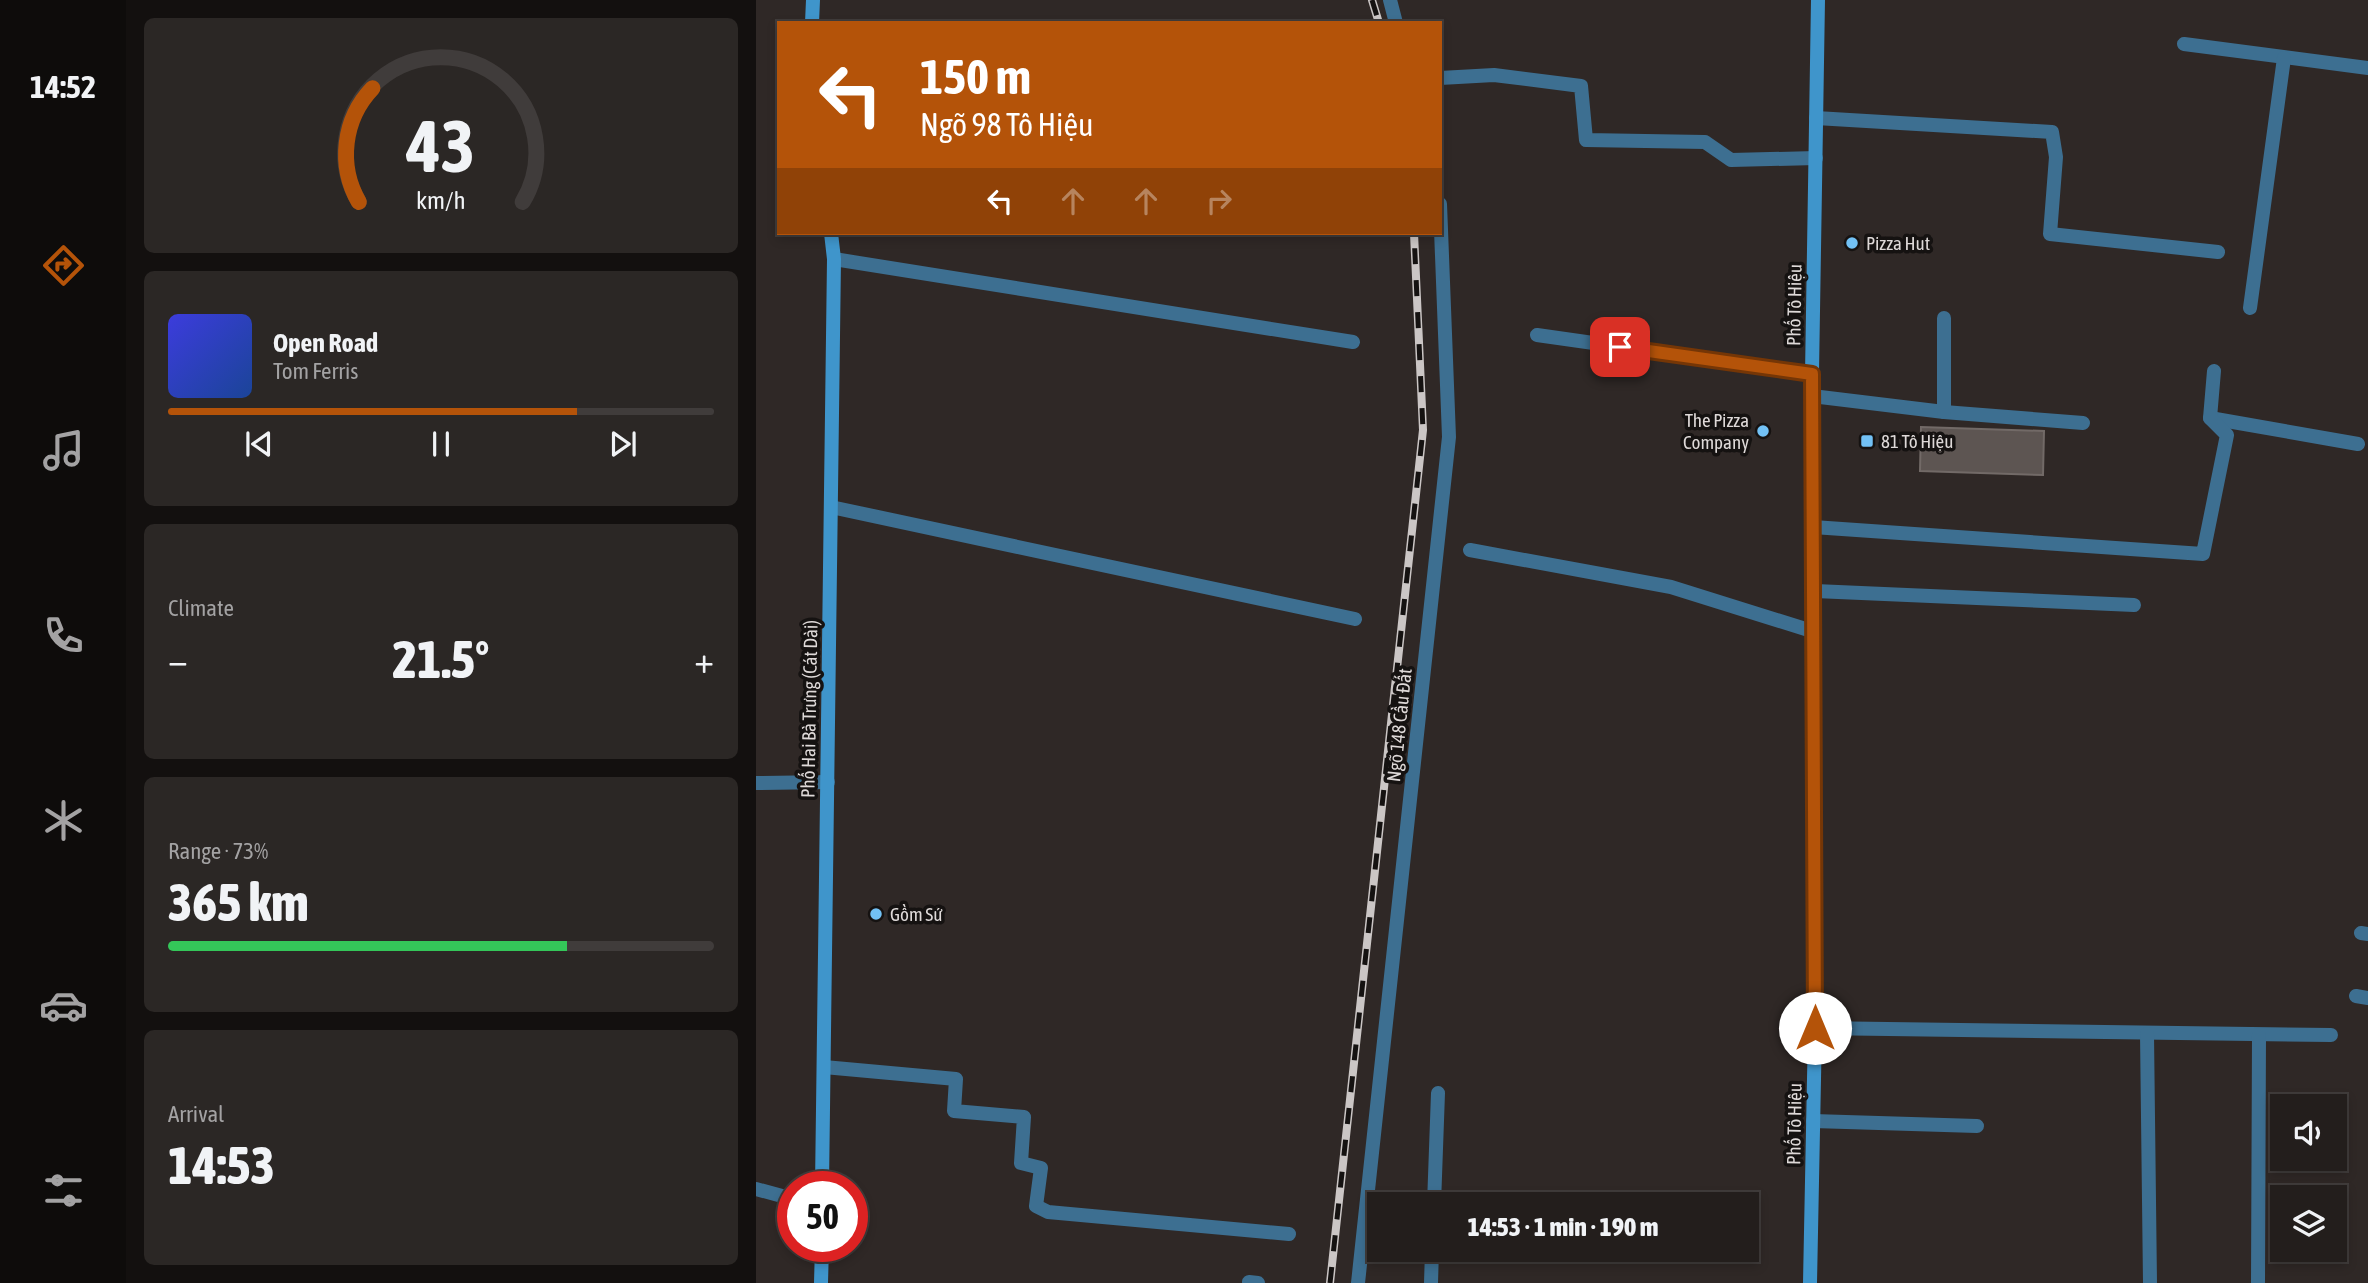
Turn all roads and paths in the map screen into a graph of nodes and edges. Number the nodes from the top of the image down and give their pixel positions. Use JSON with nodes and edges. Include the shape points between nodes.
{"nodes":[{"id":1,"x":813,"y":0,"type":"edge"},
{"id":2,"x":1390,"y":0,"type":"edge"},
{"id":3,"x":1818,"y":0,"type":"edge"},
{"id":4,"x":813,"y":21,"type":"edge"},
{"id":5,"x":1395,"y":21,"type":"edge"},
{"id":6,"x":2184,"y":44,"type":"dead end"},
{"id":7,"x":2284,"y":58,"type":"junction"},
{"id":8,"x":2368,"y":68,"type":"edge"},
{"id":9,"x":1442,"y":78,"type":"edge"},
{"id":10,"x":1816,"y":118,"type":"junction"},
{"id":11,"x":1816,"y":158,"type":"junction"},
{"id":12,"x":831,"y":235,"type":"edge"},
{"id":13,"x":1441,"y":235,"type":"edge"},
{"id":14,"x":2218,"y":252,"type":"dead end"},
{"id":15,"x":834,"y":259,"type":"junction"},
{"id":16,"x":2250,"y":307,"type":"dead end"},
{"id":17,"x":1944,"y":318,"type":"dead end"},
{"id":18,"x":1537,"y":335,"type":"dead end"},
{"id":19,"x":1353,"y":342,"type":"dead end"},
{"id":20,"x":2214,"y":371,"type":"dead end"},
{"id":21,"x":1812,"y":374,"type":"junction"},
{"id":22,"x":1812,"y":396,"type":"junction"},
{"id":23,"x":1944,"y":412,"type":"junction"},
{"id":24,"x":2210,"y":418,"type":"junction"},
{"id":25,"x":2083,"y":423,"type":"dead end"},
{"id":26,"x":2358,"y":444,"type":"dead end"},
{"id":27,"x":831,"y":507,"type":"junction"},
{"id":28,"x":1814,"y":527,"type":"junction"},
{"id":29,"x":1470,"y":550,"type":"dead end"},
{"id":30,"x":1815,"y":591,"type":"junction"},
{"id":31,"x":2134,"y":605,"type":"dead end"},
{"id":32,"x":1355,"y":619,"type":"dead end"},
{"id":33,"x":1815,"y":632,"type":"junction"},
{"id":34,"x":828,"y":782,"type":"junction"},
{"id":35,"x":756,"y":783,"type":"edge"},
{"id":36,"x":1815,"y":1028,"type":"junction"},
{"id":37,"x":2147,"y":1034,"type":"junction"},
{"id":38,"x":2259,"y":1035,"type":"junction"},
{"id":39,"x":2331,"y":1035,"type":"dead end"},
{"id":40,"x":824,"y":1067,"type":"junction"},
{"id":41,"x":1438,"y":1093,"type":"dead end"},
{"id":42,"x":1813,"y":1122,"type":"junction"},
{"id":43,"x":1977,"y":1126,"type":"dead end"},
{"id":44,"x":822,"y":1171,"type":"edge"},
{"id":45,"x":756,"y":1188,"type":"edge"},
{"id":46,"x":1434,"y":1192,"type":"edge"},
{"id":47,"x":777,"y":1194,"type":"edge"},
{"id":48,"x":1289,"y":1234,"type":"dead end"},
{"id":49,"x":822,"y":1262,"type":"edge"},
{"id":50,"x":1432,"y":1262,"type":"edge"},
{"id":51,"x":821,"y":1283,"type":"edge"},
{"id":52,"x":1358,"y":1283,"type":"edge"},
{"id":53,"x":1431,"y":1283,"type":"edge"},
{"id":54,"x":1810,"y":1283,"type":"edge"},
{"id":55,"x":2150,"y":1283,"type":"edge"},
{"id":56,"x":2258,"y":1283,"type":"edge"}],
"edges":[{"from":1,"to":4,"type":"main road"},
{"from":2,"to":5,"type":"street"},
{"from":3,"to":10,"type":"main road","name":"Phố Tô Hiệu"},
{"from":6,"to":7,"type":"street"},
{"from":7,"to":8,"type":"street"},
{"from":7,"to":16,"type":"street"},
{"from":9,"to":11,"type":"street","via":[[1494,75],[1581,86],[1587,140],[1705,142],[1731,160]]},
{"from":10,"to":11,"type":"main road","name":"Phố Tô Hiệu"},
{"from":10,"to":14,"type":"street","via":[[2052,132],[2056,157],[2050,234]]},
{"from":11,"to":21,"type":"main road","name":"Phố Tô Hiệu"},
{"from":12,"to":15,"type":"main road","name":"Phố Hai Bà Trưng (Cát Dài)"},
{"from":13,"to":52,"type":"street","name":"Ngõ 148 Cầu Đất","via":[[1449,437]]},
{"from":15,"to":19,"type":"street"},
{"from":15,"to":27,"type":"main road","name":"Phố Hai Bà Trưng (Cát Dài)"},
{"from":17,"to":23,"type":"street"},
{"from":18,"to":21,"type":"street"},
{"from":20,"to":24,"type":"street"},
{"from":21,"to":22,"type":"main road","name":"Phố Tô Hiệu"},
{"from":22,"to":23,"type":"street"},
{"from":22,"to":28,"type":"main road","name":"Phố Tô Hiệu"},
{"from":23,"to":25,"type":"street"},
{"from":24,"to":26,"type":"street"},
{"from":24,"to":28,"type":"street","via":[[2227,435],[2203,554]]},
{"from":27,"to":32,"type":"street"},
{"from":27,"to":34,"type":"main road","name":"Phố Hai Bà Trưng (Cát Dài)"},
{"from":28,"to":30,"type":"main road","name":"Phố Tô Hiệu"},
{"from":29,"to":33,"type":"street","via":[[1671,587]]},
{"from":30,"to":31,"type":"street"},
{"from":30,"to":33,"type":"main road","name":"Phố Tô Hiệu"},
{"from":33,"to":36,"type":"main road","name":"Phố Tô Hiệu"},
{"from":34,"to":35,"type":"street"},
{"from":34,"to":40,"type":"main road","name":"Phố Hai Bà Trưng (Cát Dài)"},
{"from":36,"to":37,"type":"street"},
{"from":36,"to":42,"type":"main road","name":"Phố Tô Hiệu"},
{"from":37,"to":38,"type":"street"},
{"from":37,"to":55,"type":"street"},
{"from":38,"to":39,"type":"street"},
{"from":38,"to":56,"type":"street"},
{"from":40,"to":44,"type":"main road","name":"Phố Hai Bà Trưng (Cát Dài)"},
{"from":40,"to":48,"type":"street","via":[[956,1079],[954,1111],[1024,1117],[1021,1163],[1041,1168],[1036,1206],[1048,1212]]},
{"from":41,"to":46,"type":"street"},
{"from":42,"to":43,"type":"street"},
{"from":42,"to":54,"type":"main road","name":"Phố Tô Hiệu"},
{"from":45,"to":47,"type":"street"},
{"from":49,"to":51,"type":"main road"},
{"from":50,"to":53,"type":"street"}]}
